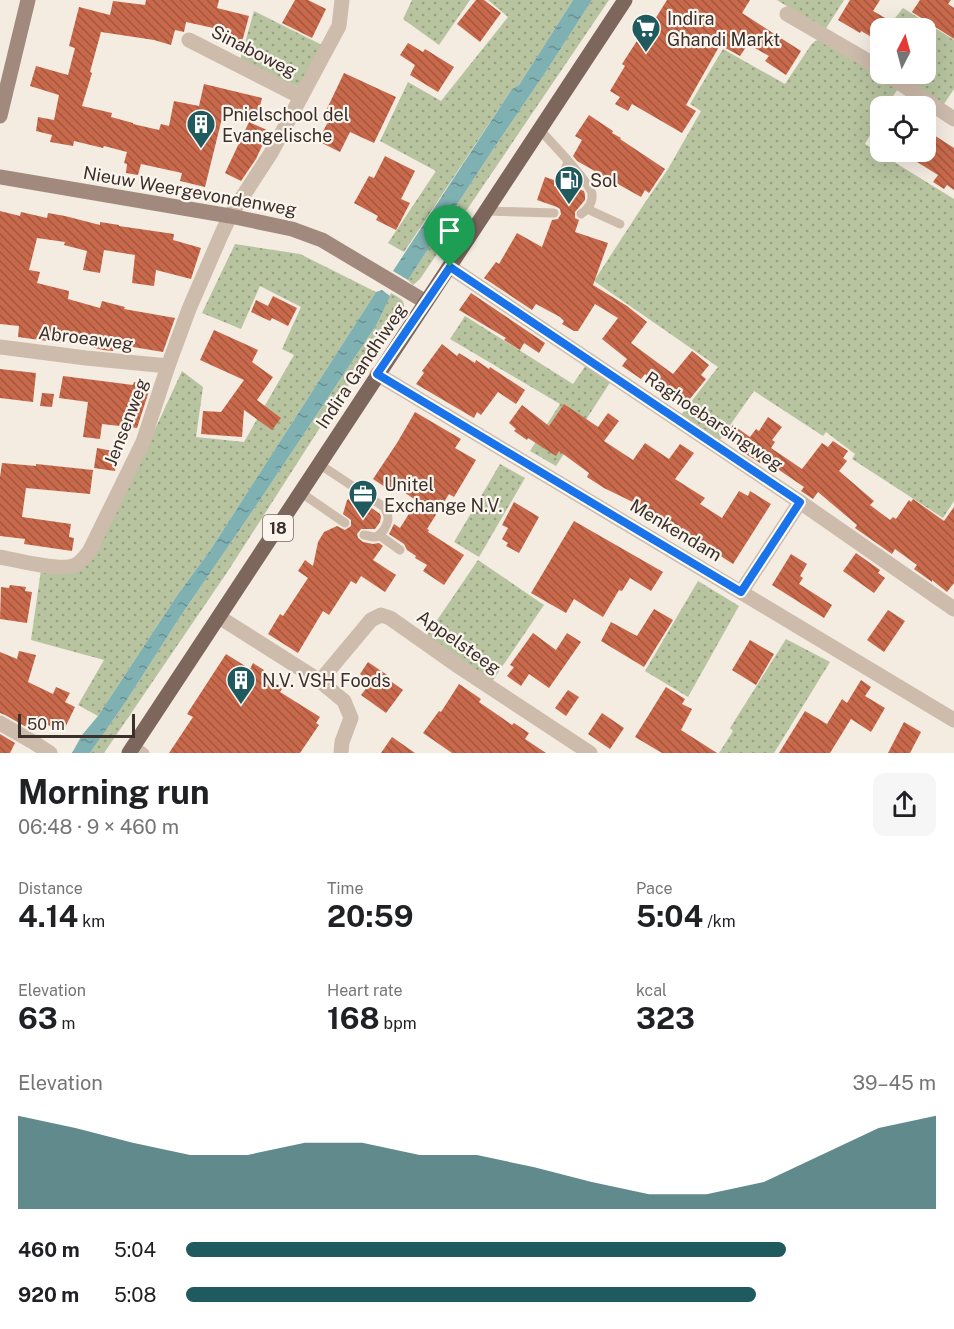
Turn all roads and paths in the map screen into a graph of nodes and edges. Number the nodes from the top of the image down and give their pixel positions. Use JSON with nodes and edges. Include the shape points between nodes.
{"nodes":[{"id":1,"x":28,"y":0,"type":"edge"},
{"id":2,"x":625,"y":0,"type":"edge"},
{"id":3,"x":341,"y":5,"type":"edge"},
{"id":4,"x":787,"y":14,"type":"dead end"},
{"id":5,"x":189,"y":40,"type":"dead end"},
{"id":6,"x":870,"y":63,"type":"edge"},
{"id":7,"x":901,"y":84,"type":"edge"},
{"id":8,"x":301,"y":97,"type":"junction"},
{"id":9,"x":0,"y":116,"type":"edge"},
{"id":10,"x":954,"y":119,"type":"edge"},
{"id":11,"x":540,"y":130,"type":"junction"},
{"id":12,"x":568,"y":162,"type":"junction"},
{"id":13,"x":0,"y":177,"type":"edge"},
{"id":14,"x":581,"y":178,"type":"junction"},
{"id":15,"x":560,"y":182,"type":"dead end"},
{"id":16,"x":576,"y":188,"type":"dead end"},
{"id":17,"x":487,"y":210,"type":"junction"},
{"id":18,"x":551,"y":210,"type":"dead end"},
{"id":19,"x":230,"y":216,"type":"junction"},
{"id":20,"x":620,"y":224,"type":"dead end"},
{"id":21,"x":450,"y":267,"type":"junction"},
{"id":22,"x":426,"y":302,"type":"junction"},
{"id":23,"x":0,"y":347,"type":"edge"},
{"id":24,"x":168,"y":366,"type":"junction"},
{"id":25,"x":377,"y":374,"type":"junction"},
{"id":26,"x":319,"y":464,"type":"junction"},
{"id":27,"x":300,"y":492,"type":"junction"},
{"id":28,"x":800,"y":502,"type":"junction"},
{"id":29,"x":345,"y":523,"type":"dead end"},
{"id":30,"x":364,"y":535,"type":"dead end"},
{"id":31,"x":379,"y":535,"type":"junction"},
{"id":32,"x":400,"y":550,"type":"dead end"},
{"id":33,"x":0,"y":557,"type":"edge"},
{"id":34,"x":741,"y":592,"type":"junction"},
{"id":35,"x":954,"y":609,"type":"edge"},
{"id":36,"x":219,"y":617,"type":"junction"},
{"id":37,"x":320,"y":681,"type":"junction"},
{"id":38,"x":954,"y":720,"type":"edge"},
{"id":39,"x":0,"y":723,"type":"edge"},
{"id":40,"x":136,"y":750,"type":"edge"},
{"id":41,"x":50,"y":753,"type":"edge"},
{"id":42,"x":341,"y":753,"type":"edge"},
{"id":43,"x":590,"y":753,"type":"edge"}],
"edges":[{"from":1,"to":9,"type":"street"},
{"from":2,"to":11,"type":"main road","name":"Indira Gandhiweg","number":"18"},
{"from":3,"to":8,"type":"street","name":"Jensenweg","via":[[339,26]]},
{"from":4,"to":6,"type":"street"},
{"from":5,"to":8,"type":"street","name":"Sinaboweg"},
{"from":7,"to":10,"type":"street"},
{"from":8,"to":19,"type":"street","name":"Jensenweg"},
{"from":11,"to":12,"type":"lane"},
{"from":11,"to":17,"type":"main road","name":"Indira Gandhiweg","number":"18"},
{"from":12,"to":14,"type":"lane"},
{"from":12,"to":15,"type":"lane"},
{"from":13,"to":19,"type":"street","name":"Nieuw Weergevondenweg"},
{"from":14,"to":16,"type":"lane"},
{"from":14,"to":20,"type":"lane","via":[[592,196],[584,212]]},
{"from":17,"to":18,"type":"lane"},
{"from":17,"to":21,"type":"main road","name":"Indira Gandhiweg","number":"18"},
{"from":19,"to":22,"type":"street","name":"Nieuw Weergevondenweg","via":[[313,236]]},
{"from":19,"to":24,"type":"street","name":"Jensenweg"},
{"from":21,"to":22,"type":"main road","name":"Indira Gandhiweg","number":"18"},
{"from":21,"to":28,"type":"street","name":"Raghoebarsingweg"},
{"from":22,"to":25,"type":"main road","name":"Indira Gandhiweg","number":"18"},
{"from":23,"to":24,"type":"street","name":"Abroeaweg"},
{"from":24,"to":33,"type":"street","name":"Jensenweg","via":[[143,442],[82,560],[76,565],[57,567]]},
{"from":25,"to":26,"type":"main road","name":"Indira Gandhiweg","number":"18"},
{"from":25,"to":34,"type":"street","name":"Menkendam"},
{"from":26,"to":27,"type":"main road","name":"Indira Gandhiweg","number":"18"},
{"from":26,"to":31,"type":"lane","via":[[384,507],[388,522]]},
{"from":27,"to":29,"type":"lane"},
{"from":27,"to":36,"type":"main road","name":"Indira Gandhiweg","number":"18"},
{"from":28,"to":34,"type":"street"},
{"from":28,"to":35,"type":"street","name":"Raghoebarsingweg"},
{"from":30,"to":31,"type":"lane"},
{"from":31,"to":32,"type":"lane"},
{"from":34,"to":38,"type":"street","name":"Menkendam"},
{"from":36,"to":37,"type":"street"},
{"from":36,"to":40,"type":"main road","name":"Indira Gandhiweg","number":"18"},
{"from":37,"to":42,"type":"street","via":[[344,701],[351,718]]},
{"from":37,"to":43,"type":"street","name":"Appelsteeg","via":[[371,620],[381,615]]},
{"from":39,"to":41,"type":"street"}]}
